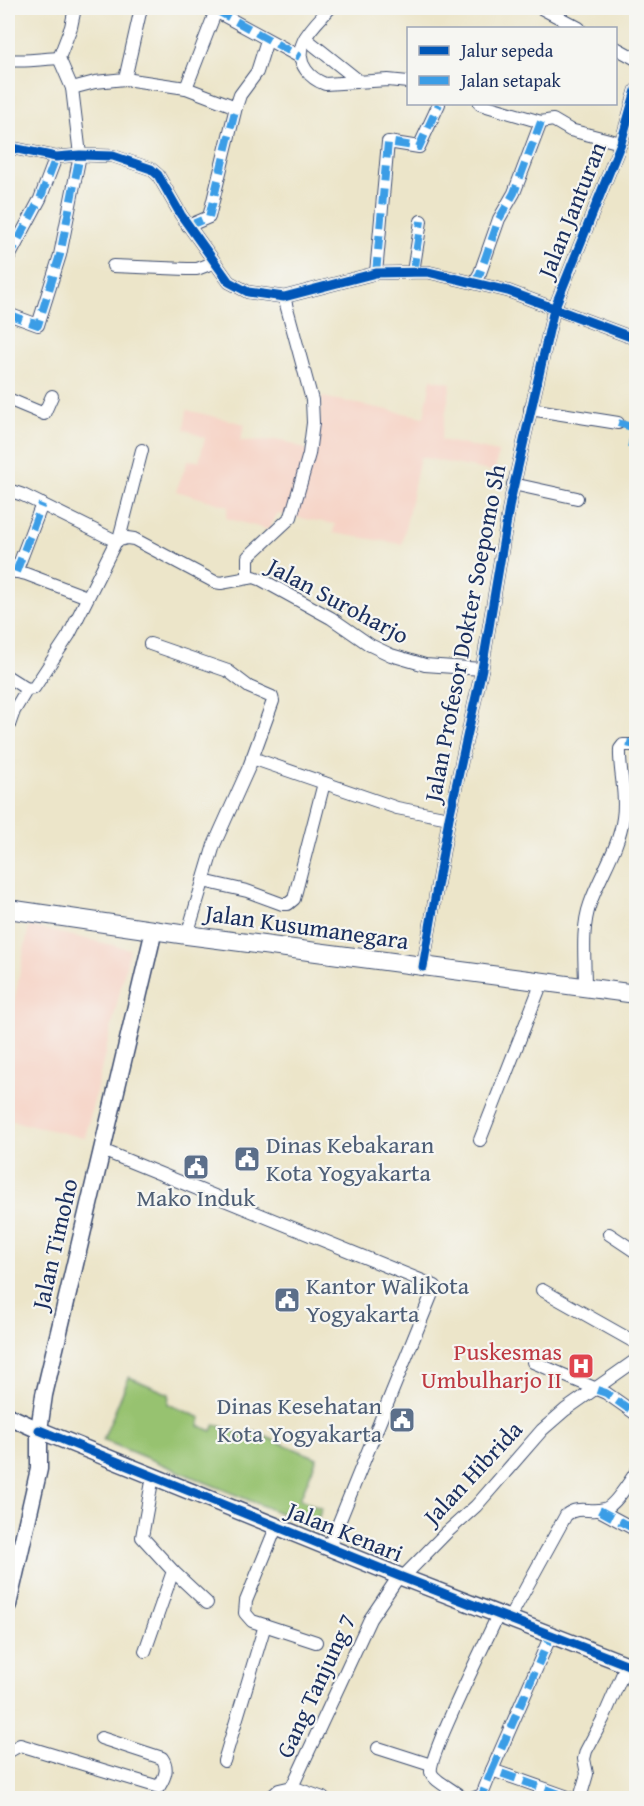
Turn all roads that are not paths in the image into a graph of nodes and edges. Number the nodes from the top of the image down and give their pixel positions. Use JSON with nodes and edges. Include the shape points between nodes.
{"nodes":[{"id":1,"x":75,"y":8,"type":"edge"},
{"id":2,"x":141,"y":8,"type":"edge"},
{"id":3,"x":214,"y":8,"type":"edge"},
{"id":4,"x":330,"y":8,"type":"edge"},
{"id":5,"x":541,"y":8,"type":"edge"},
{"id":6,"x":577,"y":27,"type":"edge"},
{"id":7,"x":305,"y":38,"type":"junction"},
{"id":8,"x":267,"y":40,"type":"junction"},
{"id":9,"x":617,"y":49,"type":"edge"},
{"id":10,"x":300,"y":57,"type":"junction"},
{"id":11,"x":59,"y":58,"type":"junction"},
{"id":12,"x":636,"y":59,"type":"edge"},
{"id":13,"x":8,"y":60,"type":"edge"},
{"id":14,"x":126,"y":79,"type":"junction"},
{"id":15,"x":359,"y":81,"type":"junction"},
{"id":16,"x":407,"y":82,"type":"edge"},
{"id":17,"x":72,"y":88,"type":"junction"},
{"id":18,"x":186,"y":88,"type":"junction"},
{"id":19,"x":636,"y":90,"type":"edge"},
{"id":20,"x":439,"y":105,"type":"edge"},
{"id":21,"x":483,"y":105,"type":"edge"},
{"id":22,"x":634,"y":105,"type":"edge"},
{"id":23,"x":236,"y":107,"type":"junction"},
{"id":24,"x":541,"y":122,"type":"junction"},
{"id":25,"x":621,"y":143,"type":"junction"},
{"id":26,"x":8,"y":147,"type":"edge"},
{"id":27,"x":80,"y":155,"type":"junction"},
{"id":28,"x":56,"y":157,"type":"junction"},
{"id":29,"x":421,"y":221,"type":"dead end"},
{"id":30,"x":188,"y":226,"type":"junction"},
{"id":31,"x":11,"y":245,"type":"edge"},
{"id":32,"x":8,"y":259,"type":"edge"},
{"id":33,"x":213,"y":263,"type":"junction"},
{"id":34,"x":114,"y":266,"type":"dead end"},
{"id":35,"x":413,"y":272,"type":"junction"},
{"id":36,"x":376,"y":273,"type":"junction"},
{"id":37,"x":474,"y":283,"type":"junction"},
{"id":38,"x":284,"y":297,"type":"junction"},
{"id":39,"x":554,"y":309,"type":"junction"},
{"id":40,"x":8,"y":314,"type":"edge"},
{"id":41,"x":635,"y":336,"type":"edge"},
{"id":42,"x":52,"y":396,"type":"dead end"},
{"id":43,"x":8,"y":399,"type":"edge"},
{"id":44,"x":530,"y":409,"type":"junction"},
{"id":45,"x":618,"y":423,"type":"dead end"},
{"id":46,"x":142,"y":450,"type":"dead end"},
{"id":47,"x":513,"y":484,"type":"junction"},
{"id":48,"x":8,"y":490,"type":"edge"},
{"id":49,"x":577,"y":498,"type":"dead end"},
{"id":50,"x":42,"y":504,"type":"junction"},
{"id":51,"x":117,"y":540,"type":"junction"},
{"id":52,"x":12,"y":571,"type":"edge"},
{"id":53,"x":248,"y":578,"type":"junction"},
{"id":54,"x":87,"y":597,"type":"junction"},
{"id":55,"x":150,"y":644,"type":"dead end"},
{"id":56,"x":482,"y":669,"type":"junction"},
{"id":57,"x":8,"y":677,"type":"edge"},
{"id":58,"x":27,"y":689,"type":"junction"},
{"id":59,"x":8,"y":728,"type":"edge"},
{"id":60,"x":632,"y":744,"type":"edge"},
{"id":61,"x":252,"y":758,"type":"junction"},
{"id":62,"x":324,"y":783,"type":"junction"},
{"id":63,"x":449,"y":818,"type":"junction"},
{"id":64,"x":203,"y":881,"type":"junction"},
{"id":65,"x":8,"y":909,"type":"edge"},
{"id":66,"x":154,"y":930,"type":"junction"},
{"id":67,"x":187,"y":935,"type":"junction"},
{"id":68,"x":423,"y":967,"type":"junction"},
{"id":69,"x":542,"y":982,"type":"junction"},
{"id":70,"x":585,"y":987,"type":"junction"},
{"id":71,"x":636,"y":993,"type":"edge"},
{"id":72,"x":480,"y":1140,"type":"dead end"},
{"id":73,"x":102,"y":1150,"type":"junction"},
{"id":74,"x":609,"y":1234,"type":"dead end"},
{"id":75,"x":636,"y":1252,"type":"edge"},
{"id":76,"x":542,"y":1290,"type":"dead end"},
{"id":77,"x":636,"y":1343,"type":"edge"},
{"id":78,"x":636,"y":1360,"type":"edge"},
{"id":79,"x":533,"y":1362,"type":"dead end"},
{"id":80,"x":597,"y":1390,"type":"junction"},
{"id":81,"x":636,"y":1414,"type":"edge"},
{"id":82,"x":8,"y":1416,"type":"edge"},
{"id":83,"x":39,"y":1430,"type":"junction"},
{"id":84,"x":636,"y":1472,"type":"edge"},
{"id":85,"x":153,"y":1476,"type":"junction"},
{"id":86,"x":599,"y":1510,"type":"junction"},
{"id":87,"x":277,"y":1525,"type":"junction"},
{"id":88,"x":636,"y":1530,"type":"edge"},
{"id":89,"x":329,"y":1547,"type":"junction"},
{"id":90,"x":172,"y":1571,"type":"junction"},
{"id":91,"x":401,"y":1577,"type":"junction"},
{"id":92,"x":207,"y":1604,"type":"dead end"},
{"id":93,"x":8,"y":1605,"type":"edge"},
{"id":94,"x":503,"y":1617,"type":"junction"},
{"id":95,"x":264,"y":1625,"type":"junction"},
{"id":96,"x":551,"y":1635,"type":"junction"},
{"id":97,"x":316,"y":1642,"type":"dead end"},
{"id":98,"x":145,"y":1651,"type":"dead end"},
{"id":99,"x":632,"y":1666,"type":"edge"},
{"id":100,"x":101,"y":1738,"type":"dead end"},
{"id":101,"x":378,"y":1748,"type":"dead end"},
{"id":102,"x":8,"y":1752,"type":"edge"},
{"id":103,"x":224,"y":1761,"type":"dead end"},
{"id":104,"x":431,"y":1765,"type":"junction"},
{"id":105,"x":492,"y":1770,"type":"junction"},
{"id":106,"x":292,"y":1787,"type":"junction"},
{"id":107,"x":270,"y":1798,"type":"edge"},
{"id":108,"x":323,"y":1798,"type":"edge"},
{"id":109,"x":462,"y":1798,"type":"edge"},
{"id":110,"x":474,"y":1798,"type":"edge"},
{"id":111,"x":571,"y":1798,"type":"edge"},
{"id":112,"x":580,"y":1798,"type":"edge"}],
"edges":[{"from":1,"to":11,"type":"street"},
{"from":2,"to":14,"type":"street"},
{"from":3,"to":8,"type":"street"},
{"from":3,"to":18,"type":"street"},
{"from":4,"to":7,"type":"street"},
{"from":5,"to":6,"type":"street"},
{"from":7,"to":10,"type":"street"},
{"from":7,"to":15,"type":"street"},
{"from":8,"to":10,"type":"street"},
{"from":8,"to":23,"type":"street","via":[[255,75]]},
{"from":9,"to":12,"type":"street"},
{"from":10,"to":15,"type":"street","via":[[317,81]]},
{"from":11,"to":13,"type":"street"},
{"from":11,"to":17,"type":"street"},
{"from":14,"to":17,"type":"street"},
{"from":14,"to":18,"type":"street"},
{"from":15,"to":16,"type":"street"},
{"from":17,"to":27,"type":"street"},
{"from":18,"to":23,"type":"street"},
{"from":19,"to":22,"type":"street","name":"Jalan Janturan"},
{"from":20,"to":36,"type":"street","via":[[419,147],[388,142]]},
{"from":21,"to":24,"type":"street"},
{"from":22,"to":25,"type":"street","name":"Jalan Janturan"},
{"from":23,"to":30,"type":"street","via":[[209,217]]},
{"from":24,"to":25,"type":"street","via":[[553,120],[570,130]]},
{"from":24,"to":37,"type":"street"},
{"from":25,"to":39,"type":"street","name":"Jalan Janturan"},
{"from":26,"to":28,"type":"street"},
{"from":27,"to":28,"type":"street"},
{"from":27,"to":30,"type":"street","via":[[113,156],[151,169]]},
{"from":27,"to":40,"type":"street","via":[[60,255],[38,325]]},
{"from":28,"to":31,"type":"street","via":[[40,199]]},
{"from":29,"to":35,"type":"street"},
{"from":30,"to":33,"type":"street"},
{"from":31,"to":32,"type":"street"},
{"from":33,"to":34,"type":"street","via":[[187,269]]},
{"from":33,"to":38,"type":"street","via":[[236,288]]},
{"from":35,"to":36,"type":"street"},
{"from":35,"to":37,"type":"street"},
{"from":36,"to":38,"type":"street"},
{"from":37,"to":39,"type":"street"},
{"from":38,"to":53,"type":"street","via":[[312,400],[313,423],[309,454],[291,517],[248,557]]},
{"from":39,"to":41,"type":"street"},
{"from":39,"to":44,"type":"street","name":"Jalan Profesor Dokter Soepomo Sh"},
{"from":42,"to":43,"type":"street","via":[[44,414]]},
{"from":44,"to":45,"type":"street"},
{"from":44,"to":47,"type":"street","name":"Jalan Profesor Dokter Soepomo Sh"},
{"from":46,"to":51,"type":"street"},
{"from":47,"to":49,"type":"street"},
{"from":47,"to":56,"type":"street","name":"Jalan Profesor Dokter Soepomo Sh"},
{"from":48,"to":50,"type":"street","name":"Jalan Suroharjo"},
{"from":50,"to":51,"type":"street","name":"Jalan Suroharjo"},
{"from":50,"to":52,"type":"street"},
{"from":51,"to":53,"type":"street","name":"Jalan Suroharjo","via":[[134,539],[215,582]]},
{"from":51,"to":54,"type":"street"},
{"from":52,"to":54,"type":"street"},
{"from":53,"to":56,"type":"street","name":"Jalan Suroharjo","via":[[262,580],[391,655],[425,665]]},
{"from":54,"to":58,"type":"street","via":[[44,675],[34,688]]},
{"from":55,"to":61,"type":"street","via":[[228,671],[249,687],[272,697]]},
{"from":56,"to":63,"type":"street","name":"Jalan Profesor Dokter Soepomo Sh"},
{"from":57,"to":58,"type":"street"},
{"from":58,"to":59,"type":"street"},
{"from":60,"to":70,"type":"street","via":[[623,745],[620,754],[623,817],[586,920]]},
{"from":61,"to":62,"type":"street"},
{"from":61,"to":64,"type":"street","via":[[214,844]]},
{"from":62,"to":63,"type":"street","via":[[396,808]]},
{"from":62,"to":64,"type":"street","via":[[291,902],[282,904]]},
{"from":63,"to":68,"type":"street","name":"Jalan Profesor Dokter Soepomo Sh"},
{"from":64,"to":67,"type":"street"},
{"from":65,"to":66,"type":"main road","name":"Jalan Kusumanegara"},
{"from":66,"to":67,"type":"main road","name":"Jalan Kusumanegara"},
{"from":66,"to":73,"type":"main road","name":"Jalan Timoho"},
{"from":67,"to":68,"type":"main road","name":"Jalan Kusumanegara"},
{"from":68,"to":69,"type":"main road","name":"Jalan Kusumanegara"},
{"from":69,"to":70,"type":"main road","name":"Jalan Kusumanegara"},
{"from":69,"to":72,"type":"street"},
{"from":70,"to":71,"type":"main road","name":"Jalan Kusumanegara"},
{"from":73,"to":83,"type":"main road","name":"Jalan Timoho"},
{"from":73,"to":89,"type":"street","via":[[435,1286]]},
{"from":74,"to":75,"type":"street"},
{"from":76,"to":77,"type":"street"},
{"from":78,"to":80,"type":"street","name":"Jalan Hibrida"},
{"from":79,"to":80,"type":"street"},
{"from":80,"to":81,"type":"street"},
{"from":80,"to":91,"type":"street","name":"Jalan Hibrida","via":[[542,1430],[489,1493]]},
{"from":82,"to":83,"type":"main road","name":"Jalan Kenari"},
{"from":83,"to":85,"type":"main road","name":"Jalan Kenari"},
{"from":83,"to":93,"type":"main road","name":"Jalan Timoho","via":[[39,1469]]},
{"from":84,"to":86,"type":"street","via":[[608,1507]]},
{"from":85,"to":87,"type":"main road","name":"Jalan Kenari"},
{"from":85,"to":90,"type":"street","via":[[142,1537]]},
{"from":86,"to":88,"type":"street"},
{"from":86,"to":94,"type":"street","via":[[576,1509],[566,1515]]},
{"from":87,"to":89,"type":"main road","name":"Jalan Kenari"},
{"from":87,"to":95,"type":"street","via":[[245,1607],[247,1618]]},
{"from":89,"to":91,"type":"main road","name":"Jalan Kenari"},
{"from":90,"to":92,"type":"street"},
{"from":90,"to":98,"type":"street"},
{"from":91,"to":94,"type":"main road","name":"Jalan Kenari"},
{"from":91,"to":106,"type":"street","name":"Gang Tanjung 7","via":[[370,1619]]},
{"from":94,"to":96,"type":"main road","name":"Jalan Kenari"},
{"from":94,"to":104,"type":"street"},
{"from":95,"to":97,"type":"street"},
{"from":95,"to":103,"type":"street"},
{"from":96,"to":99,"type":"main road","name":"Jalan Kenari"},
{"from":96,"to":105,"type":"street"},
{"from":99,"to":112,"type":"street","via":[[586,1751]]},
{"from":100,"to":102,"type":"street","via":[[162,1758],[166,1763],[165,1777],[159,1787],[20,1745]]},
{"from":101,"to":104,"type":"street"},
{"from":104,"to":109,"type":"street","via":[[435,1779]]},
{"from":105,"to":110,"type":"street","via":[[482,1795]]},
{"from":105,"to":111,"type":"street"},
{"from":106,"to":107,"type":"street","via":[[279,1790]]},
{"from":106,"to":108,"type":"street","name":"Gang Tanjung 7"}]}
